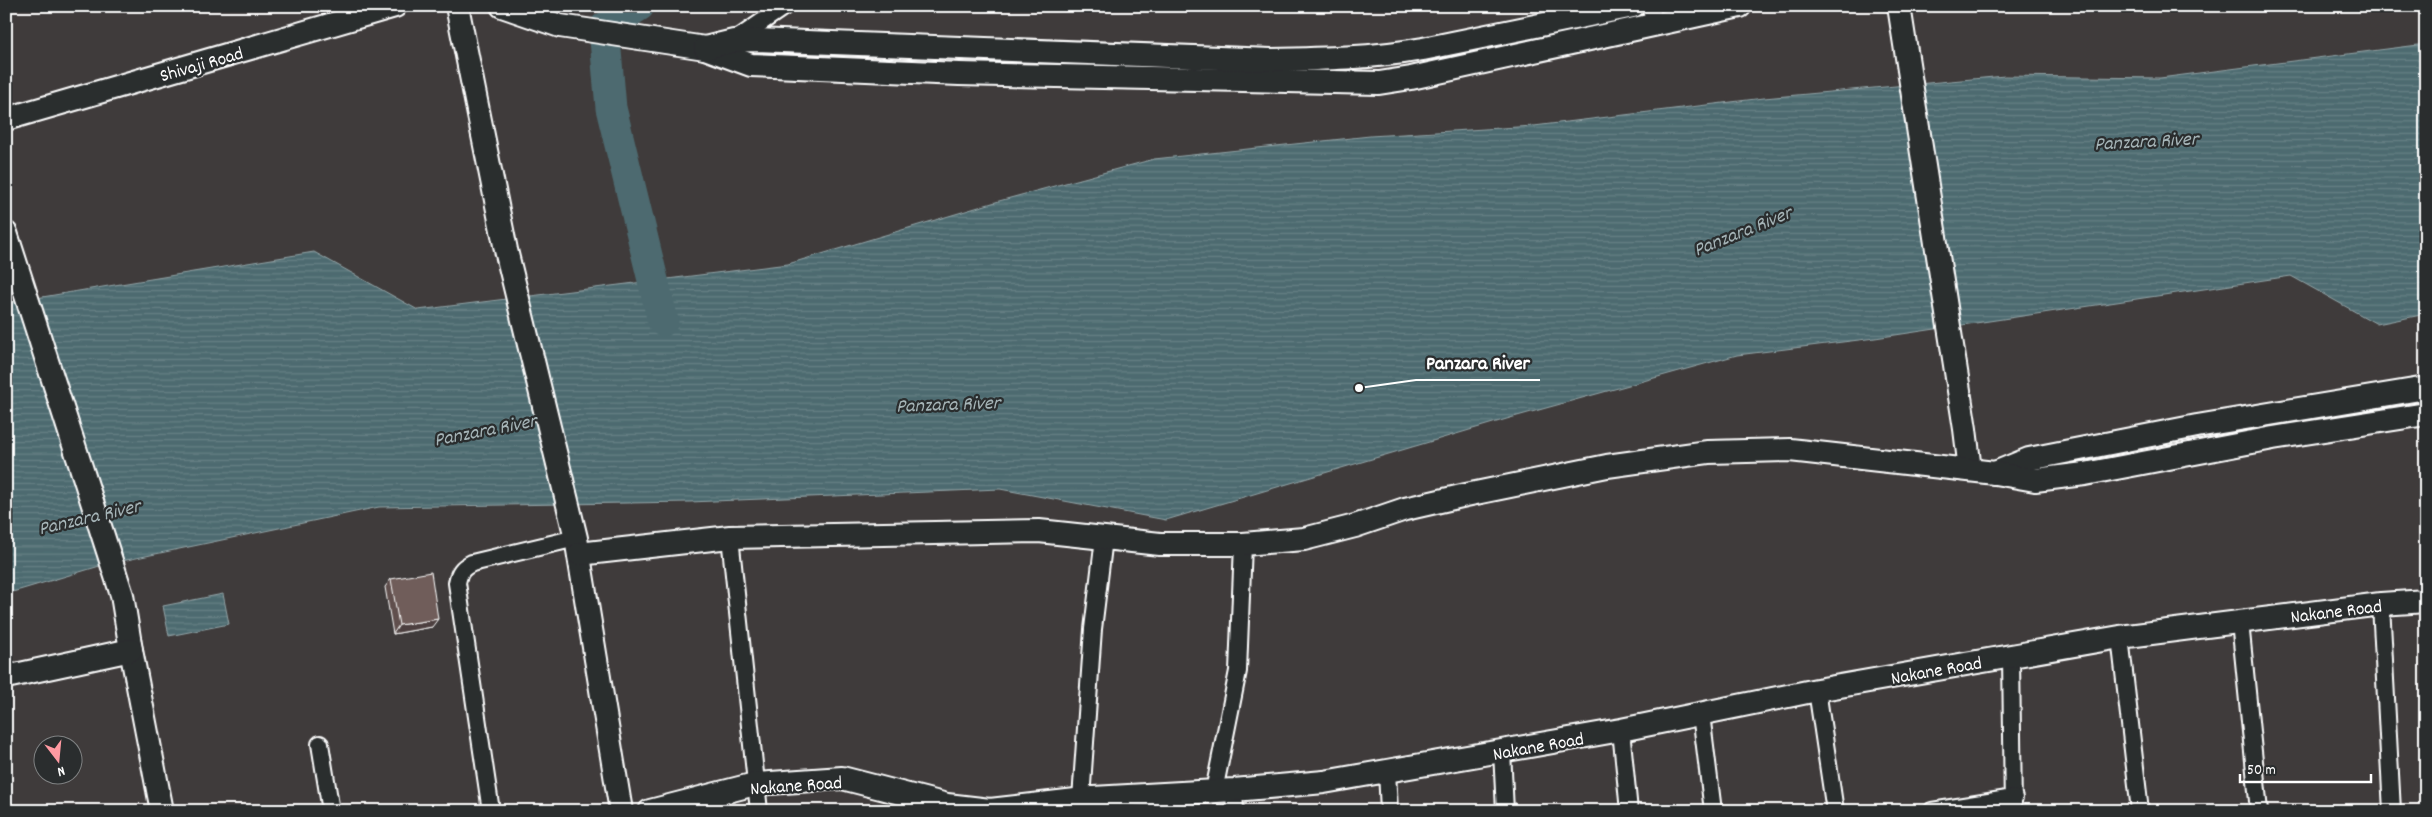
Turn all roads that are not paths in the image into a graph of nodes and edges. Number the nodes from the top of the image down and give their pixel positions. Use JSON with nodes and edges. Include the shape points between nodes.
{"nodes":[{"id":1,"x":395,"y":6,"type":"edge"},
{"id":2,"x":457,"y":6,"type":"edge"},
{"id":3,"x":502,"y":6,"type":"edge"},
{"id":4,"x":785,"y":6,"type":"edge"},
{"id":5,"x":1633,"y":6,"type":"edge"},
{"id":6,"x":1740,"y":6,"type":"edge"},
{"id":7,"x":1900,"y":6,"type":"edge"},
{"id":8,"x":1652,"y":16,"type":"edge"},
{"id":9,"x":734,"y":41,"type":"junction"},
{"id":10,"x":705,"y":48,"type":"junction"},
{"id":11,"x":6,"y":119,"type":"edge"},
{"id":12,"x":6,"y":233,"type":"edge"},
{"id":13,"x":2426,"y":388,"type":"edge"},
{"id":14,"x":2426,"y":414,"type":"edge"},
{"id":15,"x":1970,"y":470,"type":"junction"},
{"id":16,"x":1995,"y":473,"type":"junction"},
{"id":17,"x":575,"y":536,"type":"junction"},
{"id":18,"x":730,"y":537,"type":"junction"},
{"id":19,"x":1104,"y":538,"type":"junction"},
{"id":20,"x":1243,"y":544,"type":"junction"},
{"id":21,"x":2426,"y":601,"type":"edge"},
{"id":22,"x":2381,"y":604,"type":"junction"},
{"id":23,"x":2240,"y":622,"type":"junction"},
{"id":24,"x":2120,"y":637,"type":"junction"},
{"id":25,"x":131,"y":650,"type":"junction"},
{"id":26,"x":2010,"y":656,"type":"junction"},
{"id":27,"x":6,"y":677,"type":"edge"},
{"id":28,"x":1817,"y":690,"type":"junction"},
{"id":29,"x":1701,"y":714,"type":"junction"},
{"id":30,"x":1621,"y":730,"type":"junction"},
{"id":31,"x":320,"y":744,"type":"dead end"},
{"id":32,"x":1502,"y":751,"type":"junction"},
{"id":33,"x":1387,"y":771,"type":"junction"},
{"id":34,"x":755,"y":784,"type":"junction"},
{"id":35,"x":1228,"y":797,"type":"edge"},
{"id":36,"x":1089,"y":802,"type":"edge"},
{"id":37,"x":1161,"y":802,"type":"edge"},
{"id":38,"x":2014,"y":804,"type":"edge"},
{"id":39,"x":945,"y":808,"type":"edge"},
{"id":40,"x":162,"y":811,"type":"edge"},
{"id":41,"x":332,"y":811,"type":"edge"},
{"id":42,"x":491,"y":811,"type":"edge"},
{"id":43,"x":621,"y":811,"type":"edge"},
{"id":44,"x":650,"y":811,"type":"edge"},
{"id":45,"x":759,"y":811,"type":"edge"},
{"id":46,"x":1388,"y":811,"type":"edge"},
{"id":47,"x":1505,"y":811,"type":"edge"},
{"id":48,"x":1629,"y":811,"type":"edge"},
{"id":49,"x":1713,"y":811,"type":"edge"},
{"id":50,"x":1835,"y":811,"type":"edge"},
{"id":51,"x":1932,"y":811,"type":"edge"},
{"id":52,"x":2140,"y":811,"type":"edge"},
{"id":53,"x":2259,"y":811,"type":"edge"},
{"id":54,"x":2392,"y":811,"type":"edge"}],
"edges":[{"from":1,"to":11,"type":"street","name":"Shivaji Road"},
{"from":2,"to":17,"type":"street","via":[[506,250]]},
{"from":3,"to":10,"type":"street","via":[[560,26]]},
{"from":4,"to":9,"type":"street"},
{"from":5,"to":9,"type":"street","via":[[1423,49],[1345,58],[1271,60]]},
{"from":6,"to":8,"type":"street"},
{"from":7,"to":15,"type":"street"},
{"from":8,"to":10,"type":"street","via":[[1411,78],[1378,82],[959,74],[751,65]]},
{"from":9,"to":10,"type":"street"},
{"from":12,"to":25,"type":"street","via":[[122,595]]},
{"from":13,"to":16,"type":"street","via":[[2197,426],[2029,459]]},
{"from":14,"to":16,"type":"street","via":[[2273,438],[2085,474],[2035,480]]},
{"from":15,"to":16,"type":"street"},
{"from":15,"to":20,"type":"street","via":[[1790,450],[1708,452],[1607,466],[1457,497],[1304,539]]},
{"from":17,"to":18,"type":"street"},
{"from":17,"to":42,"type":"street","via":[[472,563],[459,573]]},
{"from":17,"to":43,"type":"street"},
{"from":18,"to":19,"type":"street","via":[[1039,531]]},
{"from":18,"to":34,"type":"street"},
{"from":19,"to":20,"type":"street","via":[[1160,544]]},
{"from":19,"to":36,"type":"street","via":[[1093,629]]},
{"from":20,"to":35,"type":"street","via":[[1238,671]]},
{"from":21,"to":22,"type":"street","name":"Nakane Road"},
{"from":22,"to":23,"type":"street","name":"Nakane Road"},
{"from":22,"to":54,"type":"street"},
{"from":23,"to":24,"type":"street","name":"Nakane Road"},
{"from":23,"to":53,"type":"street"},
{"from":24,"to":26,"type":"street","name":"Nakane Road"},
{"from":24,"to":52,"type":"street"},
{"from":25,"to":27,"type":"street"},
{"from":25,"to":40,"type":"street"},
{"from":26,"to":28,"type":"street","name":"Nakane Road"},
{"from":26,"to":38,"type":"street"},
{"from":28,"to":29,"type":"street","name":"Nakane Road"},
{"from":28,"to":50,"type":"street"},
{"from":29,"to":30,"type":"street","name":"Nakane Road"},
{"from":29,"to":49,"type":"street"},
{"from":30,"to":32,"type":"street","name":"Nakane Road"},
{"from":30,"to":48,"type":"street"},
{"from":31,"to":41,"type":"street"},
{"from":32,"to":33,"type":"street","name":"Nakane Road"},
{"from":32,"to":47,"type":"street"},
{"from":33,"to":35,"type":"street","name":"Nakane Road"},
{"from":33,"to":46,"type":"street"},
{"from":34,"to":39,"type":"street","name":"Nakane Road","via":[[842,778]]},
{"from":34,"to":44,"type":"street","name":"Nakane Road"},
{"from":34,"to":45,"type":"street"},
{"from":35,"to":37,"type":"street","name":"Nakane Road"},
{"from":36,"to":37,"type":"street","name":"Nakane Road"},
{"from":36,"to":39,"type":"street","name":"Nakane Road","via":[[990,810]]},
{"from":38,"to":51,"type":"street"}]}
